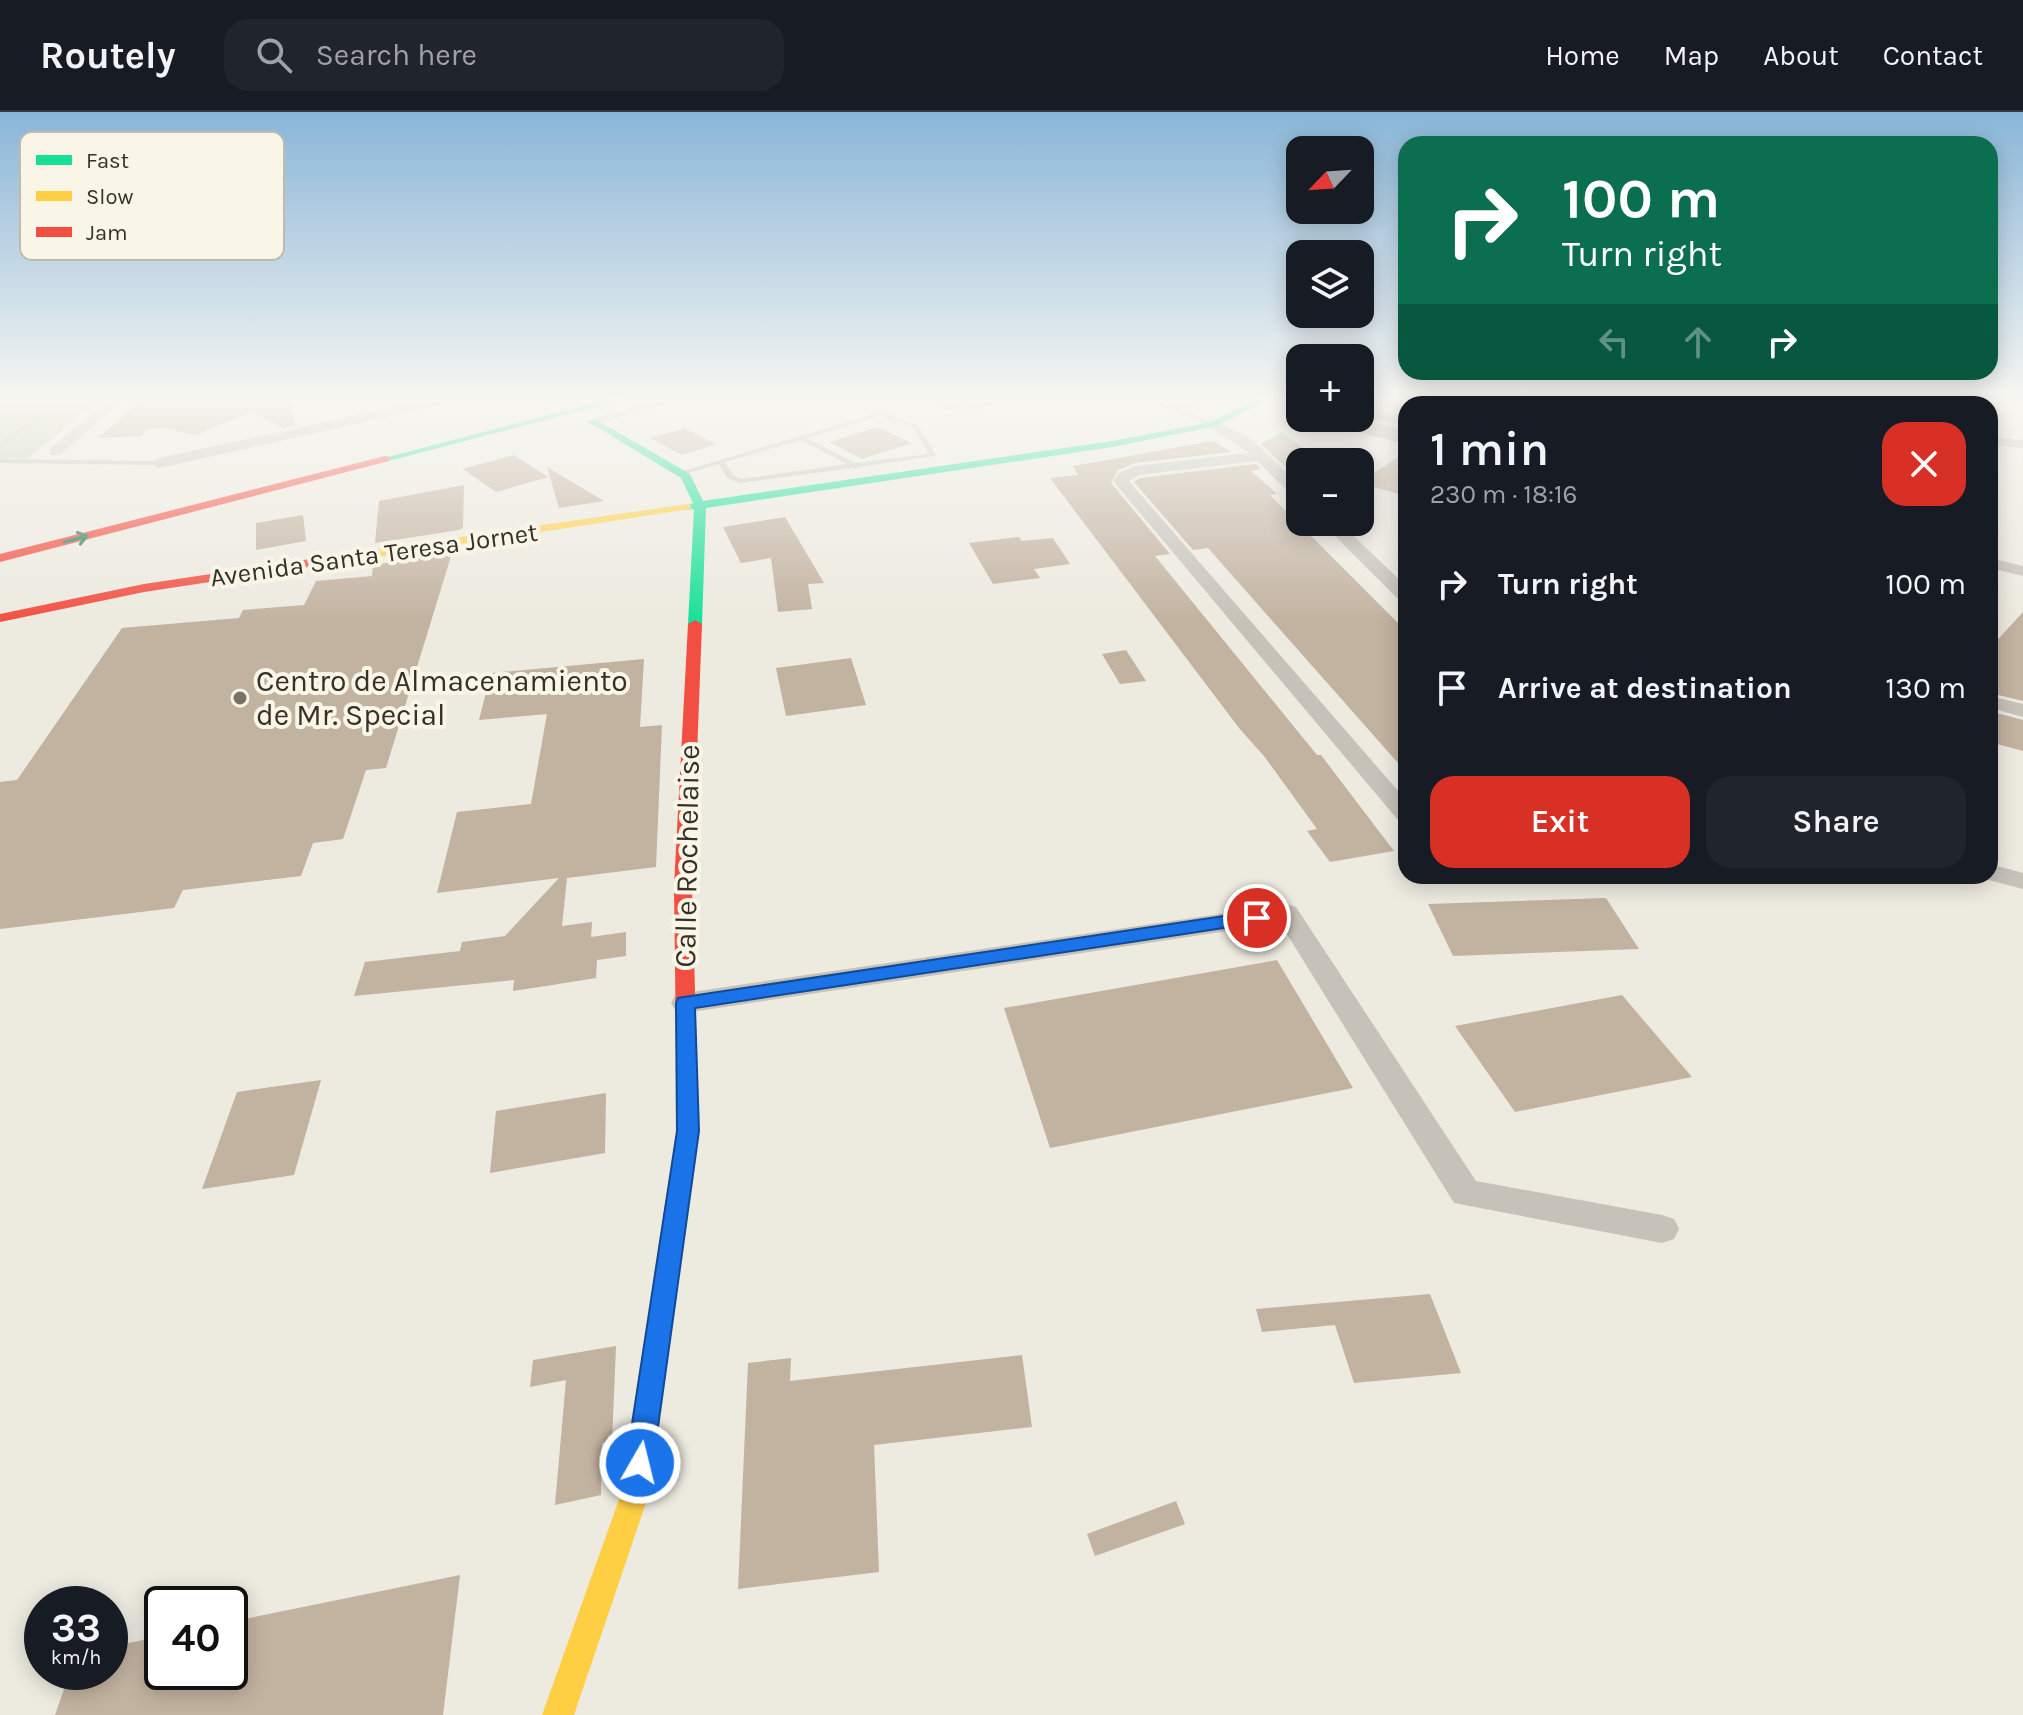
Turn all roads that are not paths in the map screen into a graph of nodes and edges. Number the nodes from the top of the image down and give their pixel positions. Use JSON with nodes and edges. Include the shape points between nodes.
{"nodes":[{"id":1,"x":258,"y":474,"type":"edge"},
{"id":2,"x":326,"y":474,"type":"edge"},
{"id":3,"x":682,"y":474,"type":"edge"},
{"id":4,"x":729,"y":474,"type":"edge"},
{"id":5,"x":800,"y":474,"type":"edge"},
{"id":6,"x":917,"y":474,"type":"edge"},
{"id":7,"x":1128,"y":474,"type":"edge"},
{"id":8,"x":167,"y":496,"type":"dead end"},
{"id":9,"x":700,"y":507,"type":"junction"},
{"id":10,"x":1344,"y":536,"type":"edge"},
{"id":11,"x":0,"y":558,"type":"edge"},
{"id":12,"x":1998,"y":565,"type":"edge"},
{"id":13,"x":2023,"y":571,"type":"edge"},
{"id":14,"x":1398,"y":588,"type":"edge"},
{"id":15,"x":0,"y":618,"type":"edge"},
{"id":16,"x":1998,"y":704,"type":"edge"},
{"id":17,"x":2023,"y":711,"type":"edge"},
{"id":18,"x":1398,"y":806,"type":"edge"},
{"id":19,"x":1998,"y":874,"type":"edge"},
{"id":20,"x":2023,"y":881,"type":"edge"},
{"id":21,"x":685,"y":1003,"type":"junction"},
{"id":22,"x":1662,"y":1229,"type":"dead end"},
{"id":23,"x":558,"y":1715,"type":"edge"}],
"edges":[{"from":1,"to":8,"type":"main road"},
{"from":11,"to":2,"type":"main road","one_way":true},
{"from":3,"to":9,"type":"main road"},
{"from":4,"to":5,"type":"lane","via":[[740,481]]},
{"from":6,"to":9,"type":"main road","name":"Avenida Santa Teresa Jornet"},
{"from":7,"to":18,"type":"street","via":[[1121,481]]},
{"from":9,"to":15,"type":"main road","name":"Avenida Santa Teresa Jornet","via":[[144,588]]},
{"from":9,"to":21,"type":"main road","name":"Calle Rochelaise","via":[[683,886]]},
{"from":10,"to":14,"type":"street"},
{"from":12,"to":13,"type":"street"},
{"from":16,"to":17,"type":"street"},
{"from":19,"to":20,"type":"street"},
{"from":21,"to":22,"type":"street","via":[[1287,913],[1466,1193]]},
{"from":21,"to":23,"type":"main road","name":"Calle Rochelaise","via":[[688,1131],[635,1494]]}]}
